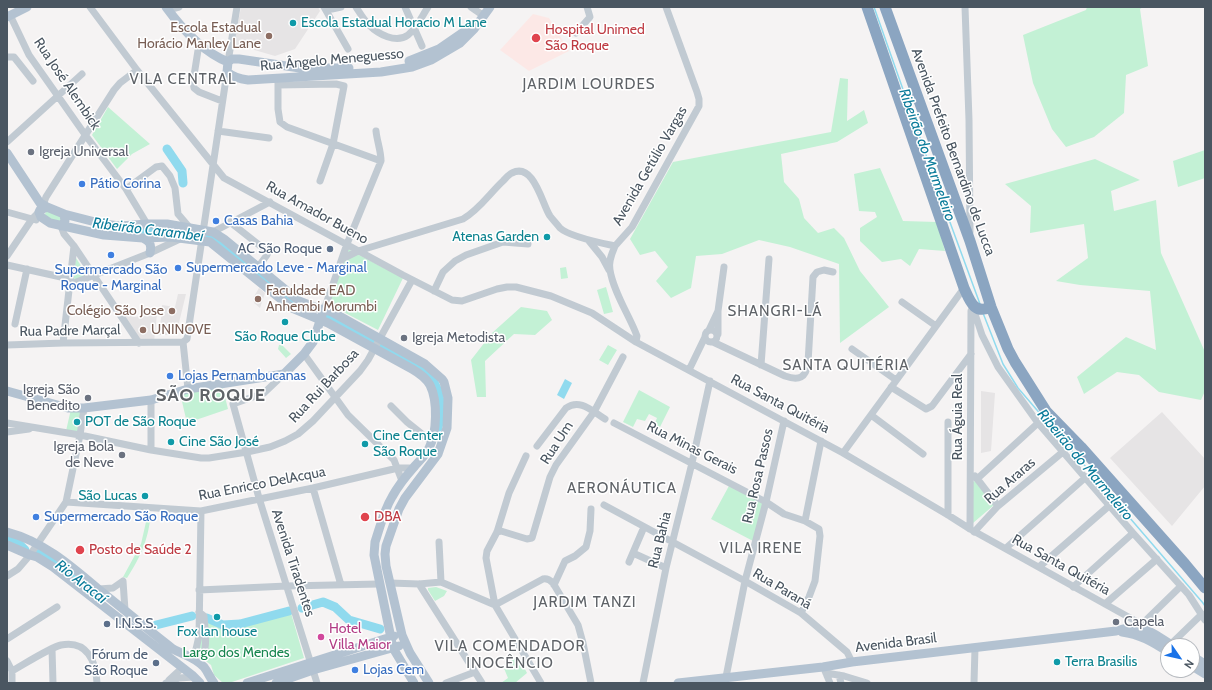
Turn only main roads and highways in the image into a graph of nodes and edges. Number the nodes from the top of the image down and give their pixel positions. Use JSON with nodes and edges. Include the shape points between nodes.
{"nodes":[{"id":1,"x":27,"y":7,"type":"edge"},
{"id":2,"x":490,"y":7,"type":"edge"},
{"id":3,"x":867,"y":7,"type":"edge"},
{"id":4,"x":885,"y":7,"type":"edge"},
{"id":5,"x":167,"y":9,"type":"edge"},
{"id":6,"x":483,"y":12,"type":"edge"},
{"id":7,"x":9,"y":16,"type":"edge"},
{"id":8,"x":228,"y":62,"type":"junction"},
{"id":9,"x":261,"y":62,"type":"junction"},
{"id":10,"x":260,"y":80,"type":"junction"},
{"id":11,"x":7,"y":153,"type":"edge"},
{"id":12,"x":42,"y":207,"type":"junction"},
{"id":13,"x":64,"y":214,"type":"junction"},
{"id":14,"x":61,"y":226,"type":"junction"},
{"id":15,"x":143,"y":238,"type":"junction"},
{"id":16,"x":150,"y":253,"type":"road end"},
{"id":17,"x":991,"y":307,"type":"junction"},
{"id":18,"x":324,"y":310,"type":"junction"},
{"id":19,"x":320,"y":320,"type":"junction"},
{"id":20,"x":7,"y":391,"type":"edge"},
{"id":21,"x":7,"y":532,"type":"edge"},
{"id":22,"x":7,"y":545,"type":"edge"},
{"id":23,"x":1205,"y":588,"type":"edge"},
{"id":24,"x":134,"y":617,"type":"junction"},
{"id":25,"x":398,"y":622,"type":"junction"},
{"id":26,"x":128,"y":625,"type":"junction"},
{"id":27,"x":388,"y":625,"type":"junction"},
{"id":28,"x":390,"y":637,"type":"junction"},
{"id":29,"x":404,"y":639,"type":"junction"},
{"id":30,"x":1160,"y":643,"type":"edge"},
{"id":31,"x":393,"y":648,"type":"junction"},
{"id":32,"x":410,"y":653,"type":"junction"},
{"id":33,"x":399,"y":659,"type":"junction"},
{"id":34,"x":195,"y":660,"type":"junction"},
{"id":35,"x":312,"y":666,"type":"junction"},
{"id":36,"x":182,"y":668,"type":"junction"},
{"id":37,"x":197,"y":680,"type":"edge"},
{"id":38,"x":214,"y":683,"type":"edge"},
{"id":39,"x":247,"y":683,"type":"edge"},
{"id":40,"x":276,"y":683,"type":"edge"},
{"id":41,"x":414,"y":683,"type":"edge"},
{"id":42,"x":429,"y":683,"type":"edge"},
{"id":43,"x":678,"y":683,"type":"edge"}],
"edges":[{"from":1,"to":7,"type":"main road"},
{"from":2,"to":6,"type":"main road","name":"Rua Ângelo Meneguesso"},
{"from":3,"to":17,"type":"highway","via":[[964,288],[972,305],[981,310]]},
{"from":4,"to":17,"type":"highway","name":"Avenida Prefeito Bernardino de Lucca","via":[[970,241]]},
{"from":5,"to":8,"type":"main road","via":[[199,44]]},
{"from":6,"to":9,"type":"main road","name":"Rua Ângelo Meneguesso","via":[[466,30],[439,49],[413,60],[382,67],[300,68]]},
{"from":6,"to":10,"type":"main road","name":"Rua Ângelo Meneguesso","via":[[474,30],[460,43],[431,60],[412,67],[278,82]]},
{"from":8,"to":9,"type":"main road","name":"Rua Ângelo Meneguesso","via":[[232,59]]},
{"from":8,"to":10,"type":"main road","name":"Rua Ângelo Meneguesso","via":[[227,72],[231,76]]},
{"from":9,"to":10,"type":"main road"},
{"from":11,"to":12,"type":"main road"},
{"from":12,"to":13,"type":"main road"},
{"from":12,"to":14,"type":"main road","via":[[41,217]]},
{"from":13,"to":14,"type":"main road","via":[[65,221]]},
{"from":13,"to":18,"type":"main road","via":[[108,225],[168,224],[213,232],[299,300]]},
{"from":14,"to":15,"type":"main road","via":[[104,235]]},
{"from":15,"to":16,"type":"main road","via":[[151,244]]},
{"from":15,"to":19,"type":"main road","via":[[182,238],[210,242],[286,303]]},
{"from":17,"to":23,"type":"highway","name":"Avenida Prefeito Bernardino de Lucca","via":[[1008,349],[1046,411]]},
{"from":18,"to":19,"type":"main road"},
{"from":18,"to":25,"type":"main road","via":[[332,312],[425,364],[444,382],[448,398],[447,428],[438,454],[398,509],[386,546],[386,566]]},
{"from":19,"to":20,"type":"main road","via":[[313,342],[284,374],[188,389],[151,400],[84,408],[68,408]]},
{"from":19,"to":27,"type":"main road","via":[[423,376],[430,385],[433,395],[435,422],[432,442],[427,453],[391,498],[375,542],[374,555]]},
{"from":21,"to":24,"type":"main road","via":[[18,534],[47,549]]},
{"from":22,"to":26,"type":"main road","via":[[37,557],[53,567]]},
{"from":24,"to":26,"type":"main road"},
{"from":24,"to":34,"type":"main road","via":[[173,649]]},
{"from":25,"to":27,"type":"main road","via":[[393,626]]},
{"from":25,"to":29,"type":"main road"},
{"from":26,"to":36,"type":"main road"},
{"from":27,"to":28,"type":"main road"},
{"from":28,"to":29,"type":"main road"},
{"from":28,"to":31,"type":"main road"},
{"from":28,"to":35,"type":"main road"},
{"from":29,"to":31,"type":"main road","via":[[401,646]]},
{"from":29,"to":32,"type":"main road"},
{"from":30,"to":43,"type":"main road","name":"Avenida Brasil","via":[[1130,628],[852,662],[824,670]]},
{"from":31,"to":33,"type":"main road"},
{"from":31,"to":35,"type":"main road"},
{"from":32,"to":33,"type":"main road"},
{"from":32,"to":42,"type":"main road"},
{"from":33,"to":41,"type":"main road"},
{"from":34,"to":36,"type":"main road"},
{"from":34,"to":38,"type":"main road"},
{"from":35,"to":39,"type":"main road"},
{"from":35,"to":40,"type":"main road"},
{"from":36,"to":37,"type":"main road"}]}
